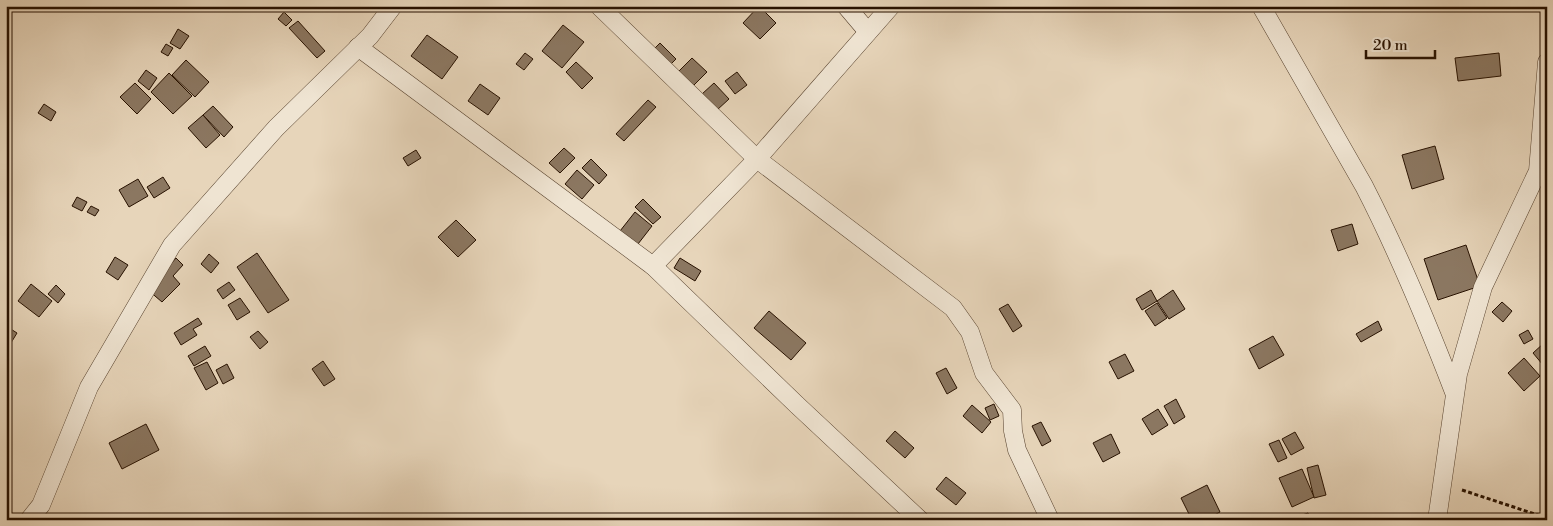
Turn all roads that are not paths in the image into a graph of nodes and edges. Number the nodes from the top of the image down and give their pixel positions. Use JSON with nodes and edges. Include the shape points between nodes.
{"nodes":[{"id":1,"x":393,"y":6,"type":"edge"},
{"id":2,"x":599,"y":6,"type":"edge"},
{"id":3,"x":846,"y":6,"type":"edge"},
{"id":4,"x":891,"y":6,"type":"edge"},
{"id":5,"x":1260,"y":6,"type":"edge"},
{"id":6,"x":868,"y":32,"type":"junction"},
{"id":7,"x":358,"y":47,"type":"junction"},
{"id":8,"x":1547,"y":62,"type":"edge"},
{"id":9,"x":757,"y":159,"type":"junction"},
{"id":10,"x":653,"y":266,"type":"junction"},
{"id":11,"x":1455,"y":394,"type":"junction"},
{"id":12,"x":29,"y":520,"type":"edge"},
{"id":13,"x":920,"y":520,"type":"edge"},
{"id":14,"x":1050,"y":520,"type":"edge"},
{"id":15,"x":1437,"y":520,"type":"edge"}],
"edges":[{"from":1,"to":7,"type":"street"},
{"from":2,"to":9,"type":"street"},
{"from":3,"to":6,"type":"street"},
{"from":4,"to":6,"type":"street"},
{"from":5,"to":11,"type":"street","via":[[1379,215]]},
{"from":6,"to":9,"type":"street"},
{"from":7,"to":10,"type":"street"},
{"from":7,"to":12,"type":"street","via":[[276,128],[172,244],[89,387],[41,505]]},
{"from":8,"to":11,"type":"street","via":[[1538,171],[1484,287]]},
{"from":9,"to":10,"type":"street"},
{"from":9,"to":14,"type":"street","via":[[953,308],[970,332],[984,373],[1012,410],[1017,450]]},
{"from":10,"to":13,"type":"street"},
{"from":11,"to":15,"type":"street"}]}
